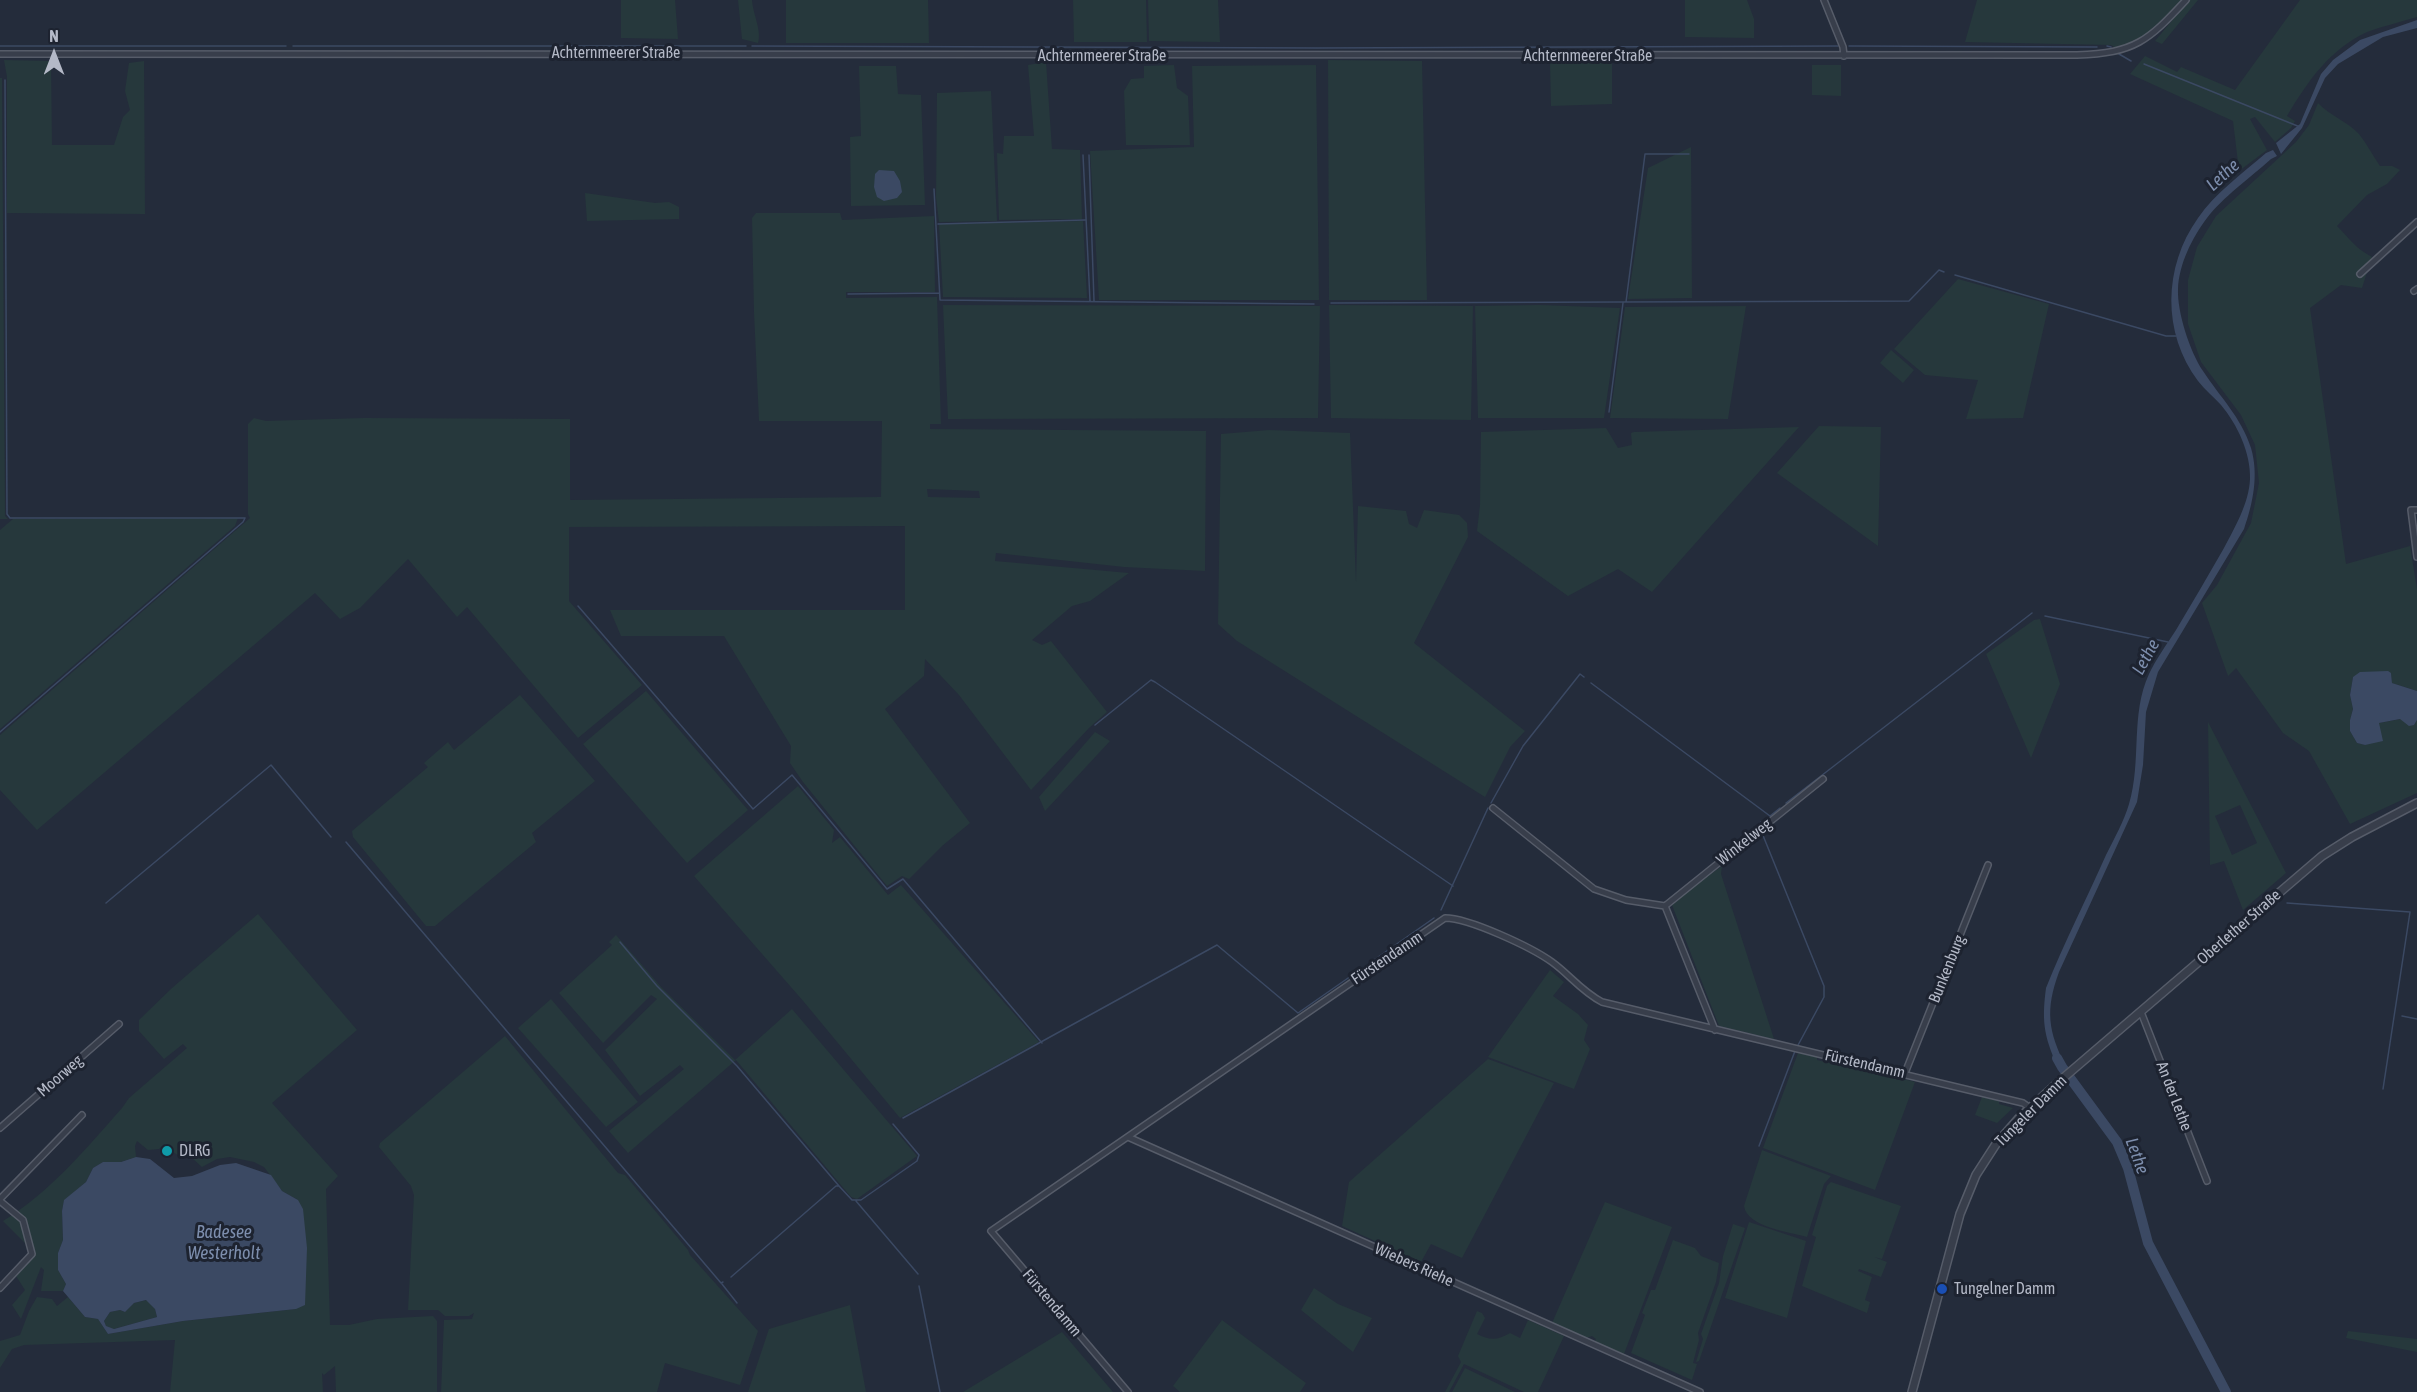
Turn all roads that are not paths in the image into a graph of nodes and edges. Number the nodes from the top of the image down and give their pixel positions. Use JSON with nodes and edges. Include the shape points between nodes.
{"nodes":[{"id":1,"x":1824,"y":0,"type":"edge"},
{"id":2,"x":2186,"y":0,"type":"edge"},
{"id":3,"x":0,"y":54,"type":"edge"},
{"id":4,"x":1844,"y":56,"type":"junction"},
{"id":5,"x":2417,"y":222,"type":"edge"},
{"id":6,"x":2360,"y":274,"type":"dead end"},
{"id":7,"x":2414,"y":510,"type":"edge"},
{"id":8,"x":2417,"y":557,"type":"edge"},
{"id":9,"x":1823,"y":779,"type":"dead end"},
{"id":10,"x":2417,"y":803,"type":"edge"},
{"id":11,"x":1493,"y":808,"type":"dead end"},
{"id":12,"x":1989,"y":865,"type":"dead end"},
{"id":13,"x":1665,"y":906,"type":"junction"},
{"id":14,"x":2141,"y":1012,"type":"junction"},
{"id":15,"x":119,"y":1024,"type":"dead end"},
{"id":16,"x":1715,"y":1030,"type":"junction"},
{"id":17,"x":2073,"y":1069,"type":"joint"},
{"id":18,"x":1905,"y":1073,"type":"junction"},
{"id":19,"x":2030,"y":1108,"type":"junction"},
{"id":20,"x":81,"y":1115,"type":"dead end"},
{"id":21,"x":0,"y":1128,"type":"edge"},
{"id":22,"x":1128,"y":1137,"type":"junction"},
{"id":23,"x":2207,"y":1181,"type":"dead end"},
{"id":24,"x":0,"y":1200,"type":"edge"},
{"id":25,"x":0,"y":1288,"type":"edge"},
{"id":26,"x":1128,"y":1392,"type":"edge"},
{"id":27,"x":1700,"y":1392,"type":"edge"},
{"id":28,"x":1912,"y":1392,"type":"edge"}],
"edges":[{"from":1,"to":4,"type":"street"},
{"from":2,"to":4,"type":"street","name":"Achternmeerer Straße","via":[[2153,34],[2106,54]]},
{"from":3,"to":4,"type":"street","name":"Achternmeerer Straße"},
{"from":5,"to":6,"type":"street"},
{"from":7,"to":8,"type":"street"},
{"from":9,"to":13,"type":"street","name":"Winkelweg"},
{"from":10,"to":14,"type":"street","name":"Oberlether Straße","via":[[2322,856]]},
{"from":11,"to":13,"type":"street","via":[[1594,889],[1626,900]]},
{"from":12,"to":18,"type":"street","name":"Bunkenburg"},
{"from":13,"to":16,"type":"street"},
{"from":14,"to":17,"type":"street","name":"Oberlether Straße"},
{"from":14,"to":23,"type":"street","name":"An der Lethe"},
{"from":15,"to":21,"type":"street","name":"Moorweg"},
{"from":16,"to":18,"type":"street","name":"Fürstendamm"},
{"from":16,"to":22,"type":"street","name":"Fürstendamm","via":[[1602,1002],[1525,947],[1466,921],[1445,918]]},
{"from":17,"to":19,"type":"street","name":"Tungeler Damm"},
{"from":18,"to":19,"type":"street","name":"Fürstendamm"},
{"from":19,"to":28,"type":"street","name":"Tungeler Damm","via":[[1992,1150],[1967,1194]]},
{"from":20,"to":24,"type":"street"},
{"from":22,"to":26,"type":"street","name":"Fürstendamm","via":[[991,1231]]},
{"from":22,"to":27,"type":"street","name":"Wiebers Riehe"},
{"from":24,"to":25,"type":"street","via":[[23,1220],[32,1254]]}]}
